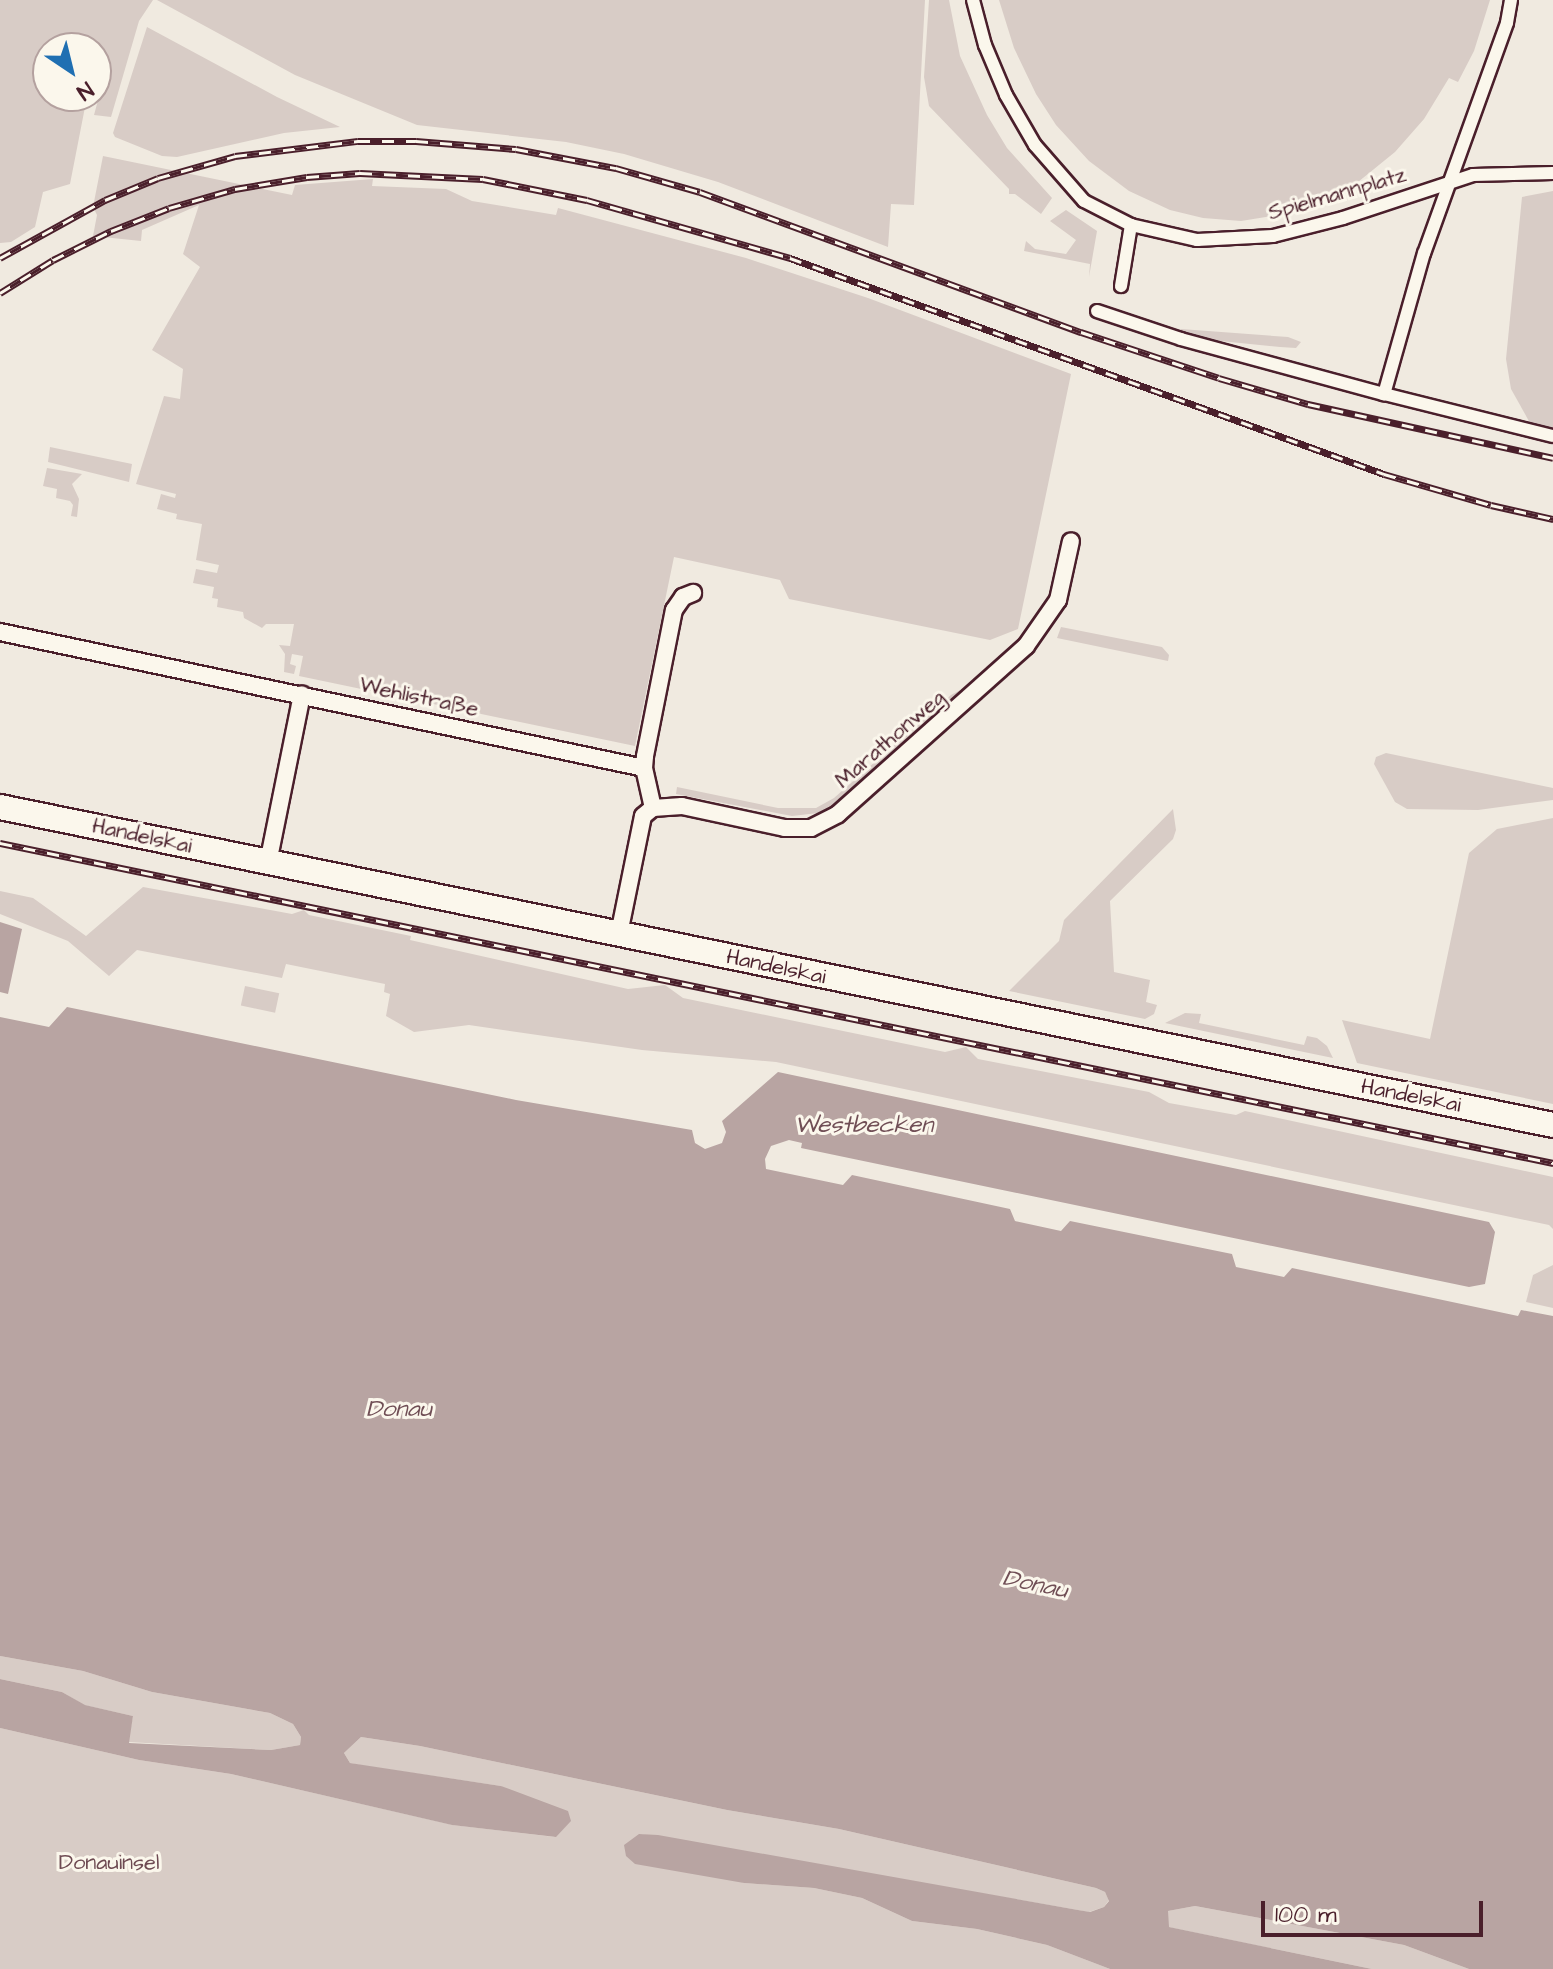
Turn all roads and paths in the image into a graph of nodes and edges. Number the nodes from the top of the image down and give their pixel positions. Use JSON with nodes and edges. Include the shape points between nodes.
{"nodes":[{"id":1,"x":973,"y":0,"type":"edge"},
{"id":2,"x":1511,"y":0,"type":"edge"},
{"id":3,"x":1553,"y":173,"type":"edge"},
{"id":4,"x":1449,"y":180,"type":"junction"},
{"id":5,"x":1131,"y":225,"type":"junction"},
{"id":6,"x":1121,"y":286,"type":"dead end"},
{"id":7,"x":1097,"y":311,"type":"dead end"},
{"id":8,"x":1384,"y":394,"type":"junction"},
{"id":9,"x":1553,"y":436,"type":"edge"},
{"id":10,"x":1071,"y":541,"type":"dead end"},
{"id":11,"x":693,"y":593,"type":"dead end"},
{"id":12,"x":0,"y":632,"type":"edge"},
{"id":13,"x":302,"y":694,"type":"junction"},
{"id":14,"x":644,"y":768,"type":"junction"},
{"id":15,"x":0,"y":807,"type":"edge"},
{"id":16,"x":653,"y":808,"type":"junction"},
{"id":17,"x":268,"y":863,"type":"junction"},
{"id":18,"x":619,"y":934,"type":"junction"},
{"id":19,"x":1553,"y":1125,"type":"edge"}],
"edges":[{"from":1,"to":5,"type":"street","via":[[990,58],[1035,145],[1084,201]]},
{"from":2,"to":4,"type":"street"},
{"from":3,"to":4,"type":"street","name":"Spielmannplatz"},
{"from":4,"to":5,"type":"street","name":"Spielmannplatz","via":[[1343,218],[1273,236],[1197,240]]},
{"from":4,"to":8,"type":"street"},
{"from":5,"to":6,"type":"street"},
{"from":7,"to":8,"type":"street"},
{"from":8,"to":9,"type":"street"},
{"from":10,"to":16,"type":"street","name":"Marathonweg","via":[[1058,600],[1026,646],[838,814],[811,828],[785,828],[682,806]]},
{"from":11,"to":14,"type":"street","via":[[674,610]]},
{"from":12,"to":13,"type":"street","name":"Wehlistraße"},
{"from":13,"to":14,"type":"street","name":"Wehlistraße"},
{"from":13,"to":17,"type":"street"},
{"from":14,"to":16,"type":"street"},
{"from":15,"to":17,"type":"main road","name":"Handelskai"},
{"from":16,"to":18,"type":"street","via":[[643,816]]},
{"from":17,"to":18,"type":"main road","name":"Handelskai"},
{"from":18,"to":19,"type":"main road","name":"Handelskai"}]}
